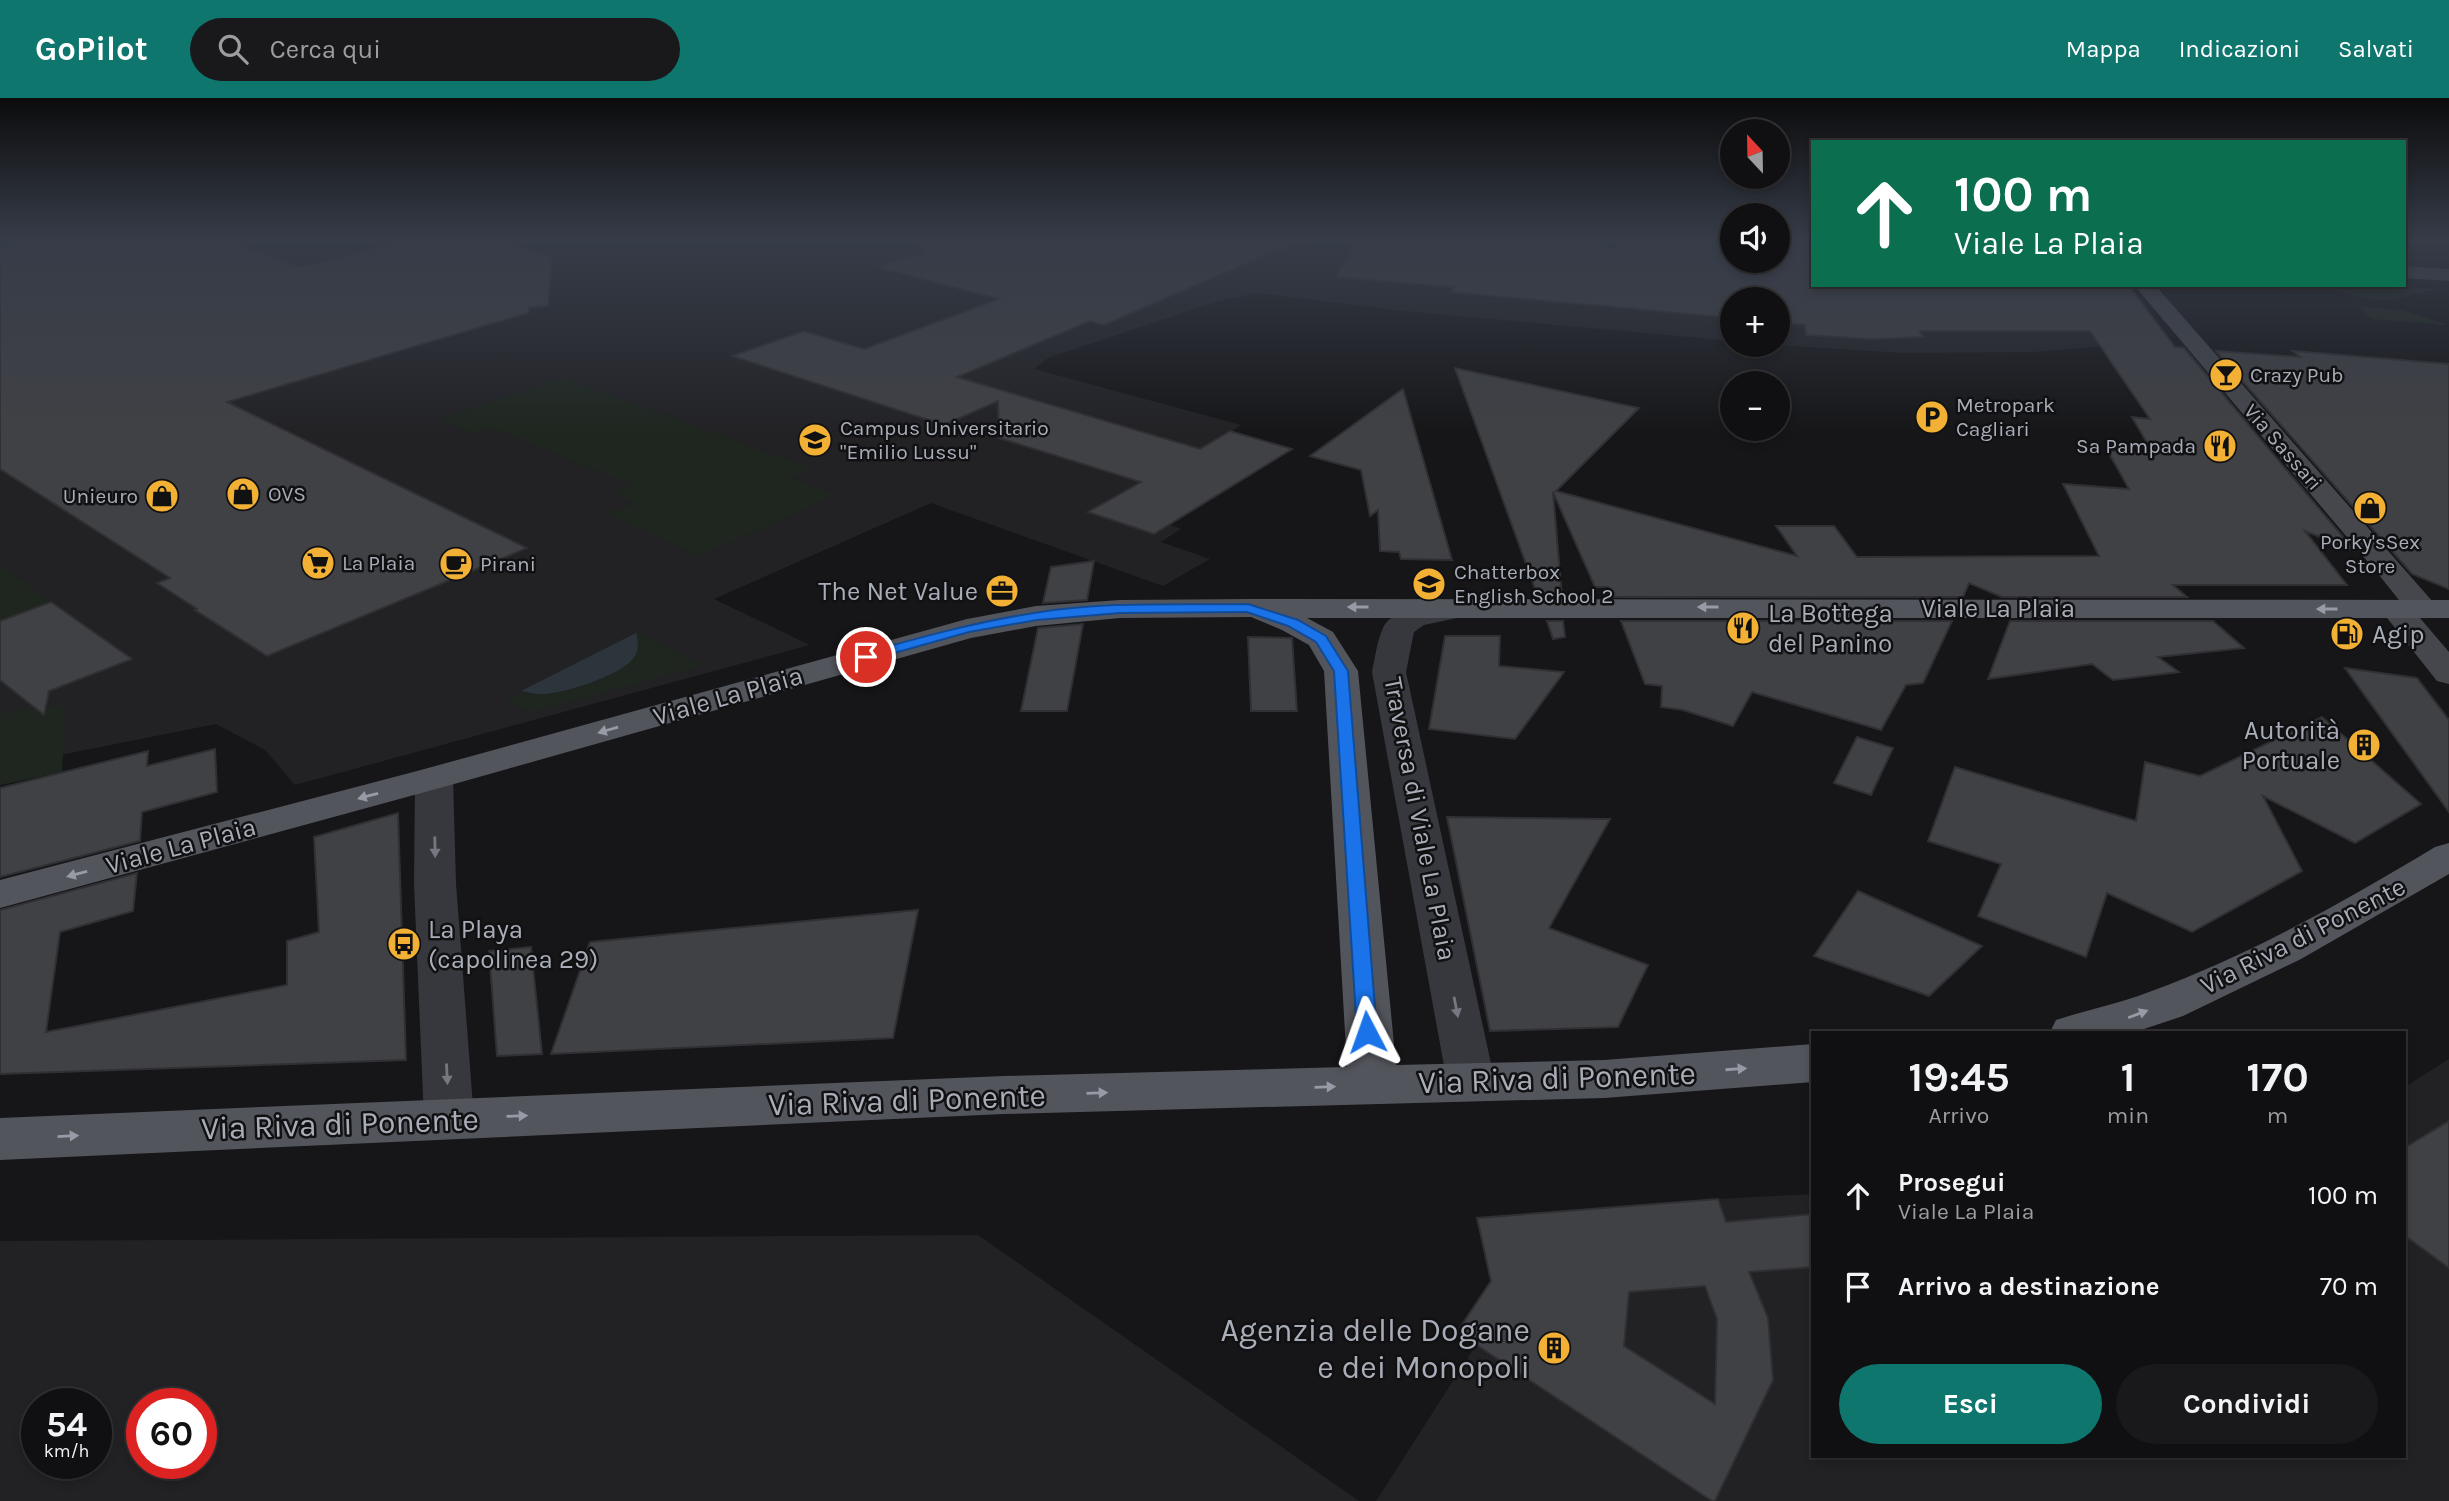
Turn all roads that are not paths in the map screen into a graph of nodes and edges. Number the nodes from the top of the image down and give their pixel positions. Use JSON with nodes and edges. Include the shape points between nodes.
{"nodes":[{"id":1,"x":2160,"y":303,"type":"edge"},
{"id":2,"x":1467,"y":606,"type":"junction"},
{"id":3,"x":1248,"y":608,"type":"junction"},
{"id":4,"x":2420,"y":614,"type":"edge"},
{"id":5,"x":2449,"y":674,"type":"edge"},
{"id":6,"x":433,"y":778,"type":"junction"},
{"id":7,"x":2449,"y":856,"type":"edge"},
{"id":8,"x":0,"y":894,"type":"edge"},
{"id":9,"x":2078,"y":1031,"type":"edge"},
{"id":10,"x":1811,"y":1063,"type":"edge"},
{"id":11,"x":1471,"y":1082,"type":"junction"},
{"id":12,"x":1374,"y":1085,"type":"junction"},
{"id":13,"x":449,"y":1119,"type":"junction"},
{"id":14,"x":0,"y":1139,"type":"edge"}],
"edges":[{"from":1,"to":4,"type":"street","name":"Via Sassari","via":[[2390,569]]},
{"from":2,"to":3,"type":"main road","name":"Viale La Plaia","one_way":true},
{"from":4,"to":2,"type":"main road","name":"Viale La Plaia","one_way":true},
{"from":2,"to":11,"type":"street","name":"Traversa di Viale La Plaia","one_way":true,"via":[[1414,618],[1399,627],[1389,672]]},
{"from":3,"to":6,"type":"main road","name":"Viale La Plaia","one_way":true,"via":[[1120,609],[1037,616],[967,629]]},
{"from":3,"to":12,"type":"main road","name":"Traversa di Viale La Plaia","via":[[1293,623],[1321,639],[1341,671]]},
{"from":4,"to":5,"type":"street","name":"Via Sassari"},
{"from":6,"to":8,"type":"main road","name":"Viale La Plaia","one_way":true},
{"from":6,"to":13,"type":"street","one_way":true},
{"from":9,"to":7,"type":"main road","name":"Via Riva di Ponente","one_way":true,"via":[[2111,1024],[2228,980]]},
{"from":11,"to":10,"type":"main road","name":"Via Riva di Ponente","one_way":true,"via":[[1604,1079]]},
{"from":11,"to":12,"type":"main road","name":"Via Riva di Ponente"},
{"from":13,"to":12,"type":"main road","name":"Via Riva di Ponente","one_way":true,"via":[[1004,1095]]},
{"from":14,"to":13,"type":"main road","name":"Via Riva di Ponente","one_way":true}]}
